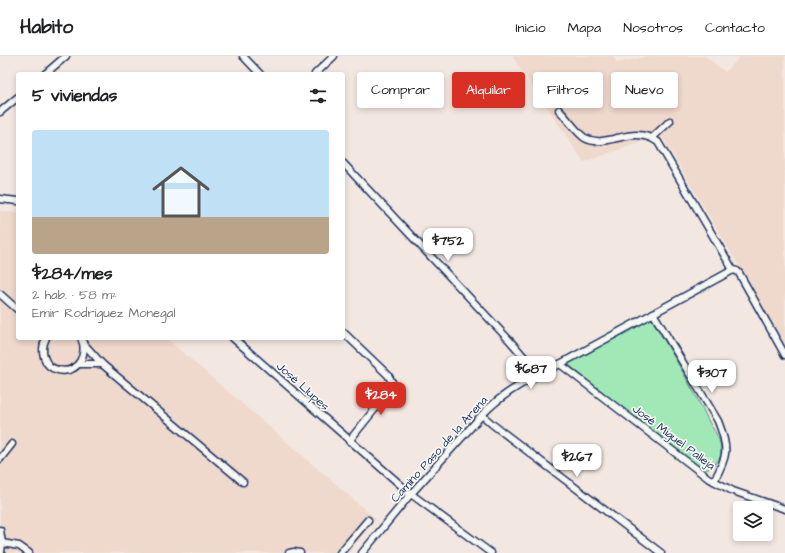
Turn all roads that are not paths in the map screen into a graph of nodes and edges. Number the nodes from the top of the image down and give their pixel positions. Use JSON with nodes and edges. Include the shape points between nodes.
{"nodes":[{"id":1,"x":66,"y":56,"type":"edge"},
{"id":2,"x":243,"y":56,"type":"edge"},
{"id":3,"x":334,"y":56,"type":"edge"},
{"id":4,"x":47,"y":72,"type":"edge"},
{"id":5,"x":258,"y":72,"type":"edge"},
{"id":6,"x":317,"y":72,"type":"edge"},
{"id":7,"x":16,"y":99,"type":"edge"},
{"id":8,"x":559,"y":110,"type":"dead end"},
{"id":9,"x":0,"y":112,"type":"edge"},
{"id":10,"x":670,"y":121,"type":"dead end"},
{"id":11,"x":652,"y":138,"type":"junction"},
{"id":12,"x":345,"y":165,"type":"edge"},
{"id":13,"x":0,"y":199,"type":"edge"},
{"id":14,"x":16,"y":201,"type":"edge"},
{"id":15,"x":733,"y":270,"type":"junction"},
{"id":16,"x":0,"y":294,"type":"edge"},
{"id":17,"x":16,"y":307,"type":"edge"},
{"id":18,"x":653,"y":313,"type":"junction"},
{"id":19,"x":345,"y":334,"type":"edge"},
{"id":20,"x":45,"y":340,"type":"edge"},
{"id":21,"x":235,"y":340,"type":"edge"},
{"id":22,"x":82,"y":341,"type":"edge"},
{"id":23,"x":785,"y":355,"type":"edge"},
{"id":24,"x":79,"y":364,"type":"junction"},
{"id":25,"x":102,"y":364,"type":"junction"},
{"id":26,"x":560,"y":364,"type":"junction"},
{"id":27,"x":539,"y":374,"type":"junction"},
{"id":28,"x":482,"y":414,"type":"junction"},
{"id":29,"x":349,"y":441,"type":"junction"},
{"id":30,"x":12,"y":444,"type":"dead end"},
{"id":31,"x":0,"y":459,"type":"edge"},
{"id":32,"x":714,"y":481,"type":"junction"},
{"id":33,"x":243,"y":482,"type":"dead end"},
{"id":34,"x":411,"y":494,"type":"junction"},
{"id":35,"x":785,"y":509,"type":"edge"},
{"id":36,"x":368,"y":520,"type":"dead end"},
{"id":37,"x":0,"y":530,"type":"edge"},
{"id":38,"x":2,"y":543,"type":"junction"},
{"id":39,"x":1,"y":553,"type":"edge"},
{"id":40,"x":30,"y":553,"type":"edge"},
{"id":41,"x":289,"y":553,"type":"edge"},
{"id":42,"x":300,"y":553,"type":"edge"},
{"id":43,"x":340,"y":553,"type":"edge"},
{"id":44,"x":362,"y":553,"type":"edge"},
{"id":45,"x":491,"y":553,"type":"edge"},
{"id":46,"x":661,"y":553,"type":"edge"}],
"edges":[{"from":1,"to":4,"type":"street"},
{"from":2,"to":5,"type":"street"},
{"from":3,"to":6,"type":"street"},
{"from":7,"to":9,"type":"street"},
{"from":8,"to":11,"type":"street","via":[[584,138],[595,141],[628,135]]},
{"from":10,"to":11,"type":"street"},
{"from":11,"to":15,"type":"street","via":[[658,142]]},
{"from":12,"to":27,"type":"street"},
{"from":13,"to":14,"type":"street"},
{"from":15,"to":18,"type":"street","name":"Camino Paso de la Arena"},
{"from":15,"to":23,"type":"street","via":[[739,273]]},
{"from":16,"to":17,"type":"street"},
{"from":18,"to":26,"type":"street","name":"Camino Paso de la Arena"},
{"from":18,"to":32,"type":"street","via":[[723,433],[726,454]]},
{"from":19,"to":29,"type":"street","via":[[388,375],[392,382],[391,389]]},
{"from":20,"to":24,"type":"street","via":[[42,345],[43,356],[49,365],[58,370],[70,370]]},
{"from":21,"to":29,"type":"street","name":"José Llupes"},
{"from":22,"to":24,"type":"street","via":[[84,354]]},
{"from":22,"to":25,"type":"street"},
{"from":24,"to":25,"type":"street"},
{"from":25,"to":33,"type":"street"},
{"from":26,"to":27,"type":"street","name":"Camino Paso de la Arena"},
{"from":26,"to":32,"type":"street","name":"José Miguel Palleja"},
{"from":27,"to":28,"type":"street","name":"Camino Paso de la Arena","via":[[494,403]]},
{"from":28,"to":34,"type":"street","name":"Camino Paso de la Arena"},
{"from":28,"to":46,"type":"street"},
{"from":29,"to":34,"type":"street","name":"José Llupes"},
{"from":30,"to":31,"type":"street"},
{"from":32,"to":35,"type":"street","name":"José Miguel Palleja","via":[[747,497]]},
{"from":34,"to":44,"type":"street","name":"Camino Paso de la Arena"},
{"from":34,"to":45,"type":"street","name":"José Llupes"},
{"from":36,"to":43,"type":"street"},
{"from":37,"to":38,"type":"street"},
{"from":38,"to":39,"type":"street"},
{"from":38,"to":40,"type":"street","via":[[18,546]]},
{"from":41,"to":42,"type":"street"}]}
